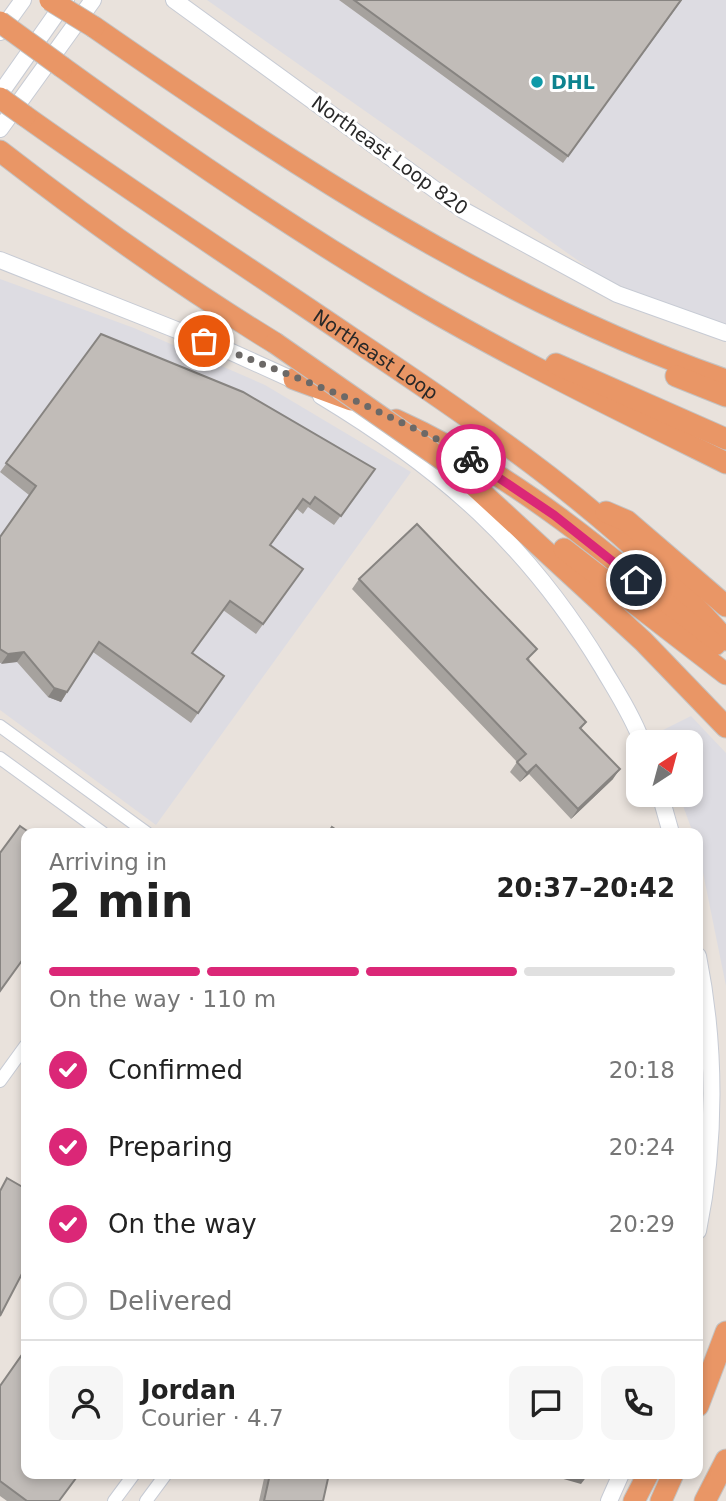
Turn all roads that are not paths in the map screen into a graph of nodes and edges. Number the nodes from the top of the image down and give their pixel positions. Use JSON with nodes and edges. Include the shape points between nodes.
{"nodes":[{"id":1,"x":23,"y":0,"type":"edge"},
{"id":2,"x":50,"y":0,"type":"edge"},
{"id":3,"x":66,"y":0,"type":"edge"},
{"id":4,"x":93,"y":0,"type":"edge"},
{"id":5,"x":174,"y":0,"type":"edge"},
{"id":6,"x":0,"y":23,"type":"edge"},
{"id":7,"x":0,"y":32,"type":"edge"},
{"id":8,"x":0,"y":96,"type":"edge"},
{"id":9,"x":0,"y":130,"type":"edge"},
{"id":10,"x":2,"y":153,"type":"edge"},
{"id":11,"x":0,"y":260,"type":"edge"},
{"id":12,"x":467,"y":266,"type":"junction"},
{"id":13,"x":447,"y":319,"type":"junction"},
{"id":14,"x":726,"y":333,"type":"edge"},
{"id":15,"x":294,"y":379,"type":"junction"},
{"id":16,"x":726,"y":380,"type":"edge"},
{"id":17,"x":726,"y":396,"type":"edge"},
{"id":18,"x":726,"y":439,"type":"edge"},
{"id":19,"x":726,"y":463,"type":"edge"},
{"id":20,"x":456,"y":469,"type":"junction"},
{"id":21,"x":582,"y":500,"type":"junction"},
{"id":22,"x":726,"y":606,"type":"edge"},
{"id":23,"x":726,"y":640,"type":"edge"},
{"id":24,"x":726,"y":654,"type":"edge"},
{"id":25,"x":726,"y":674,"type":"edge"},
{"id":26,"x":0,"y":726,"type":"edge"},
{"id":27,"x":726,"y":727,"type":"edge"},
{"id":28,"x":635,"y":730,"type":"edge"},
{"id":29,"x":0,"y":758,"type":"edge"},
{"id":30,"x":664,"y":807,"type":"edge"},
{"id":31,"x":96,"y":828,"type":"edge"},
{"id":32,"x":140,"y":828,"type":"edge"},
{"id":33,"x":670,"y":828,"type":"edge"},
{"id":34,"x":703,"y":993,"type":"edge"},
{"id":35,"x":21,"y":1052,"type":"edge"},
{"id":36,"x":0,"y":1081,"type":"edge"},
{"id":37,"x":704,"y":1102,"type":"edge"},
{"id":38,"x":703,"y":1201,"type":"edge"},
{"id":39,"x":726,"y":1332,"type":"edge"},
{"id":40,"x":715,"y":1362,"type":"junction"},
{"id":41,"x":703,"y":1375,"type":"edge"},
{"id":42,"x":703,"y":1393,"type":"edge"},
{"id":43,"x":726,"y":1460,"type":"edge"},
{"id":44,"x":130,"y":1479,"type":"edge"},
{"id":45,"x":162,"y":1479,"type":"edge"},
{"id":46,"x":619,"y":1479,"type":"edge"},
{"id":47,"x":645,"y":1479,"type":"edge"},
{"id":48,"x":671,"y":1479,"type":"edge"},
{"id":49,"x":114,"y":1501,"type":"edge"},
{"id":50,"x":146,"y":1501,"type":"edge"},
{"id":51,"x":609,"y":1501,"type":"edge"},
{"id":52,"x":634,"y":1501,"type":"edge"},
{"id":53,"x":661,"y":1501,"type":"edge"},
{"id":54,"x":705,"y":1501,"type":"edge"}],
"edges":[{"from":1,"to":7,"type":"main road"},
{"from":2,"to":12,"type":"highway","bridge":true},
{"from":3,"to":8,"type":"main road"},
{"from":4,"to":9,"type":"main road"},
{"from":5,"to":14,"type":"main road","name":"Northeast Loop 820","via":[[463,209],[617,293]]},
{"from":6,"to":13,"type":"highway","bridge":true,"via":[[244,193]]},
{"from":8,"to":21,"type":"highway","name":"Northeast Loop","bridge":true,"via":[[150,204],[472,417]]},
{"from":10,"to":20,"type":"highway","bridge":true,"via":[[190,289]]},
{"from":11,"to":15,"type":"main road"},
{"from":12,"to":16,"type":"highway","via":[[609,336]]},
{"from":12,"to":17,"type":"highway","via":[[617,350]]},
{"from":13,"to":18,"type":"highway"},
{"from":13,"to":19,"type":"highway"},
{"from":15,"to":24,"type":"highway","via":[[404,423],[502,479]]},
{"from":15,"to":28,"type":"main road","via":[[413,454],[491,520],[587,641]]},
{"from":20,"to":25,"type":"highway"},
{"from":20,"to":27,"type":"highway","via":[[643,641]]},
{"from":21,"to":22,"type":"highway","via":[[627,522]]},
{"from":21,"to":23,"type":"highway","name":"Northeast Loop"},
{"from":26,"to":32,"type":"street"},
{"from":29,"to":31,"type":"street"},
{"from":30,"to":33,"type":"main road"},
{"from":34,"to":37,"type":"main road","via":[[709,1037]]},
{"from":35,"to":36,"type":"street"},
{"from":37,"to":38,"type":"main road","via":[[711,1152]]},
{"from":39,"to":40,"type":"highway"},
{"from":40,"to":41,"type":"highway"},
{"from":40,"to":42,"type":"highway"},
{"from":43,"to":54,"type":"highway"},
{"from":44,"to":49,"type":"street"},
{"from":45,"to":50,"type":"street"},
{"from":46,"to":51,"type":"main road"},
{"from":47,"to":52,"type":"highway"},
{"from":48,"to":53,"type":"highway"}]}
